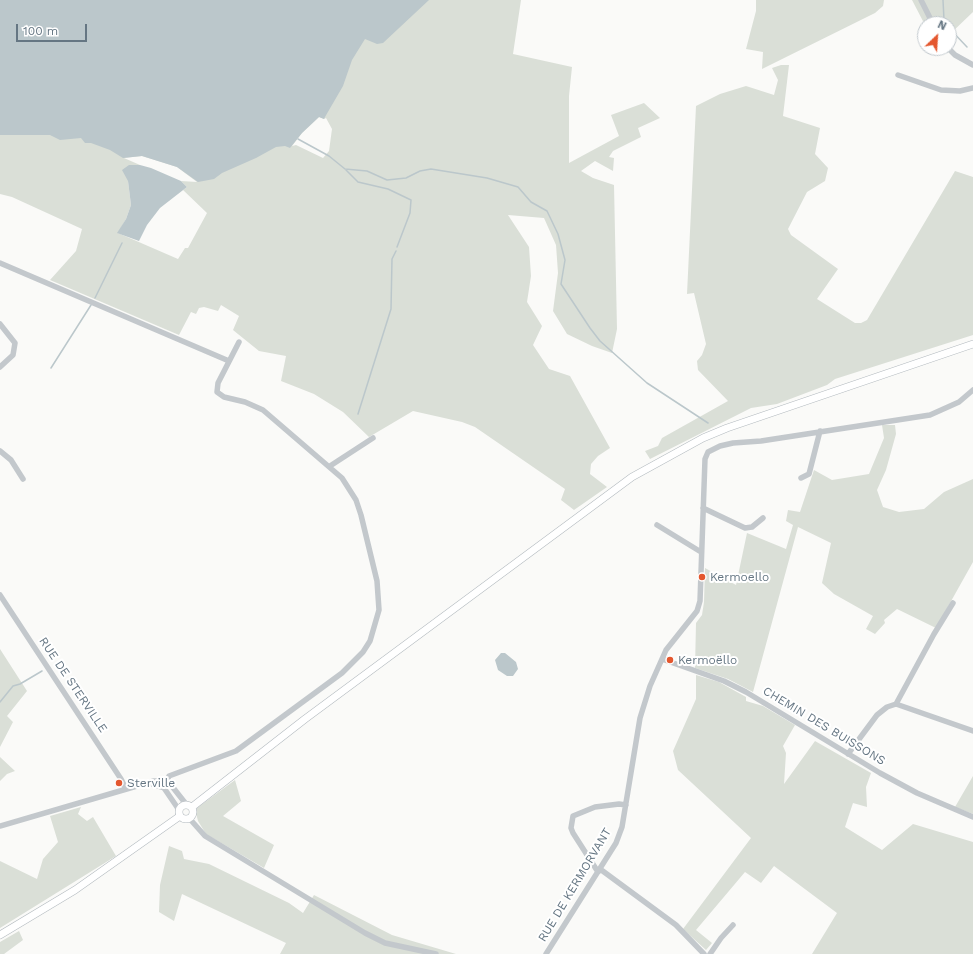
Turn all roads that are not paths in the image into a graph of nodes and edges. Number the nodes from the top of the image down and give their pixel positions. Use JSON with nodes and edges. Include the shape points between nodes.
{"nodes":[{"id":1,"x":921,"y":0,"type":"edge"},
{"id":2,"x":929,"y":16,"type":"edge"},
{"id":3,"x":957,"y":56,"type":"edge"},
{"id":4,"x":973,"y":65,"type":"edge"},
{"id":5,"x":898,"y":75,"type":"dead end"},
{"id":6,"x":973,"y":89,"type":"edge"},
{"id":7,"x":0,"y":263,"type":"edge"},
{"id":8,"x":0,"y":324,"type":"edge"},
{"id":9,"x":239,"y":342,"type":"dead end"},
{"id":10,"x":973,"y":344,"type":"edge"},
{"id":11,"x":230,"y":361,"type":"junction"},
{"id":12,"x":0,"y":367,"type":"edge"},
{"id":13,"x":973,"y":390,"type":"edge"},
{"id":14,"x":820,"y":431,"type":"junction"},
{"id":15,"x":373,"y":438,"type":"dead end"},
{"id":16,"x":0,"y":451,"type":"edge"},
{"id":17,"x":330,"y":466,"type":"junction"},
{"id":18,"x":801,"y":478,"type":"dead end"},
{"id":19,"x":24,"y":479,"type":"dead end"},
{"id":20,"x":703,"y":508,"type":"junction"},
{"id":21,"x":763,"y":518,"type":"dead end"},
{"id":22,"x":657,"y":525,"type":"dead end"},
{"id":23,"x":701,"y":552,"type":"junction"},
{"id":24,"x":0,"y":596,"type":"edge"},
{"id":25,"x":953,"y":603,"type":"dead end"},
{"id":26,"x":662,"y":659,"type":"junction"},
{"id":27,"x":896,"y":704,"type":"junction"},
{"id":28,"x":973,"y":731,"type":"edge"},
{"id":29,"x":848,"y":754,"type":"junction"},
{"id":30,"x":167,"y":785,"type":"junction"},
{"id":31,"x":126,"y":789,"type":"junction"},
{"id":32,"x":626,"y":805,"type":"junction"},
{"id":33,"x":189,"y":806,"type":"junction"},
{"id":34,"x":180,"y":813,"type":"junction"},
{"id":35,"x":973,"y":817,"type":"edge"},
{"id":36,"x":189,"y":818,"type":"junction"},
{"id":37,"x":0,"y":826,"type":"edge"},
{"id":38,"x":599,"y":871,"type":"junction"},
{"id":39,"x":733,"y":925,"type":"dead end"},
{"id":40,"x":0,"y":935,"type":"edge"},
{"id":41,"x":436,"y":954,"type":"edge"},
{"id":42,"x":546,"y":954,"type":"edge"},
{"id":43,"x":704,"y":954,"type":"edge"},
{"id":44,"x":710,"y":954,"type":"edge"}],
"edges":[{"from":1,"to":2,"type":"street"},
{"from":3,"to":4,"type":"street"},
{"from":5,"to":6,"type":"street","via":[[941,90]]},
{"from":7,"to":11,"type":"street"},
{"from":8,"to":12,"type":"street","via":[[15,343],[13,355]]},
{"from":9,"to":11,"type":"street"},
{"from":10,"to":33,"type":"main road","via":[[727,428],[703,438],[632,477]]},
{"from":11,"to":17,"type":"street","via":[[218,383],[217,392],[224,397],[263,410]]},
{"from":13,"to":14,"type":"street","name":"RUE DE KERMORVANT","via":[[959,402],[930,415]]},
{"from":14,"to":18,"type":"street","via":[[809,474]]},
{"from":14,"to":20,"type":"street","name":"RUE DE KERMORVANT","via":[[733,443],[708,452],[704,460]]},
{"from":15,"to":17,"type":"street"},
{"from":16,"to":19,"type":"street","via":[[11,460]]},
{"from":17,"to":30,"type":"street","via":[[342,478],[356,500],[378,580],[379,610],[370,641],[342,673],[236,751],[179,773]]},
{"from":20,"to":21,"type":"street","via":[[745,528],[752,527]]},
{"from":20,"to":23,"type":"street","name":"RUE DE KERMORVANT"},
{"from":22,"to":23,"type":"street"},
{"from":23,"to":26,"type":"street","name":"RUE DE KERMORVANT","via":[[700,601],[697,611]]},
{"from":24,"to":31,"type":"street","name":"RUE DE STERVILLE"},
{"from":25,"to":27,"type":"street"},
{"from":26,"to":29,"type":"street","name":"CHEMIN DES BUISSONS","via":[[724,681]]},
{"from":26,"to":32,"type":"street","name":"RUE DE KERMORVANT","via":[[643,706]]},
{"from":27,"to":28,"type":"street"},
{"from":27,"to":29,"type":"street","via":[[877,715]]},
{"from":29,"to":35,"type":"street","name":"CHEMIN DES BUISSONS","via":[[917,793]]},
{"from":30,"to":31,"type":"street","via":[[154,781]]},
{"from":30,"to":33,"type":"street"},
{"from":30,"to":34,"type":"street"},
{"from":31,"to":37,"type":"street"},
{"from":32,"to":38,"type":"street","name":"RUE DE KERMORVANT","via":[[616,843]]},
{"from":32,"to":38,"type":"street","via":[[595,807],[573,816],[573,833]]},
{"from":33,"to":34,"type":"main road","via":[[182,806]]},
{"from":33,"to":36,"type":"main road","via":[[193,812]]},
{"from":34,"to":36,"type":"main road","via":[[184,819]]},
{"from":34,"to":40,"type":"main road","via":[[75,890]]},
{"from":36,"to":41,"type":"street","via":[[205,836],[365,933],[385,943]]},
{"from":38,"to":42,"type":"street","name":"RUE DE KERMORVANT"},
{"from":38,"to":43,"type":"street","via":[[676,925]]},
{"from":39,"to":44,"type":"street"}]}
